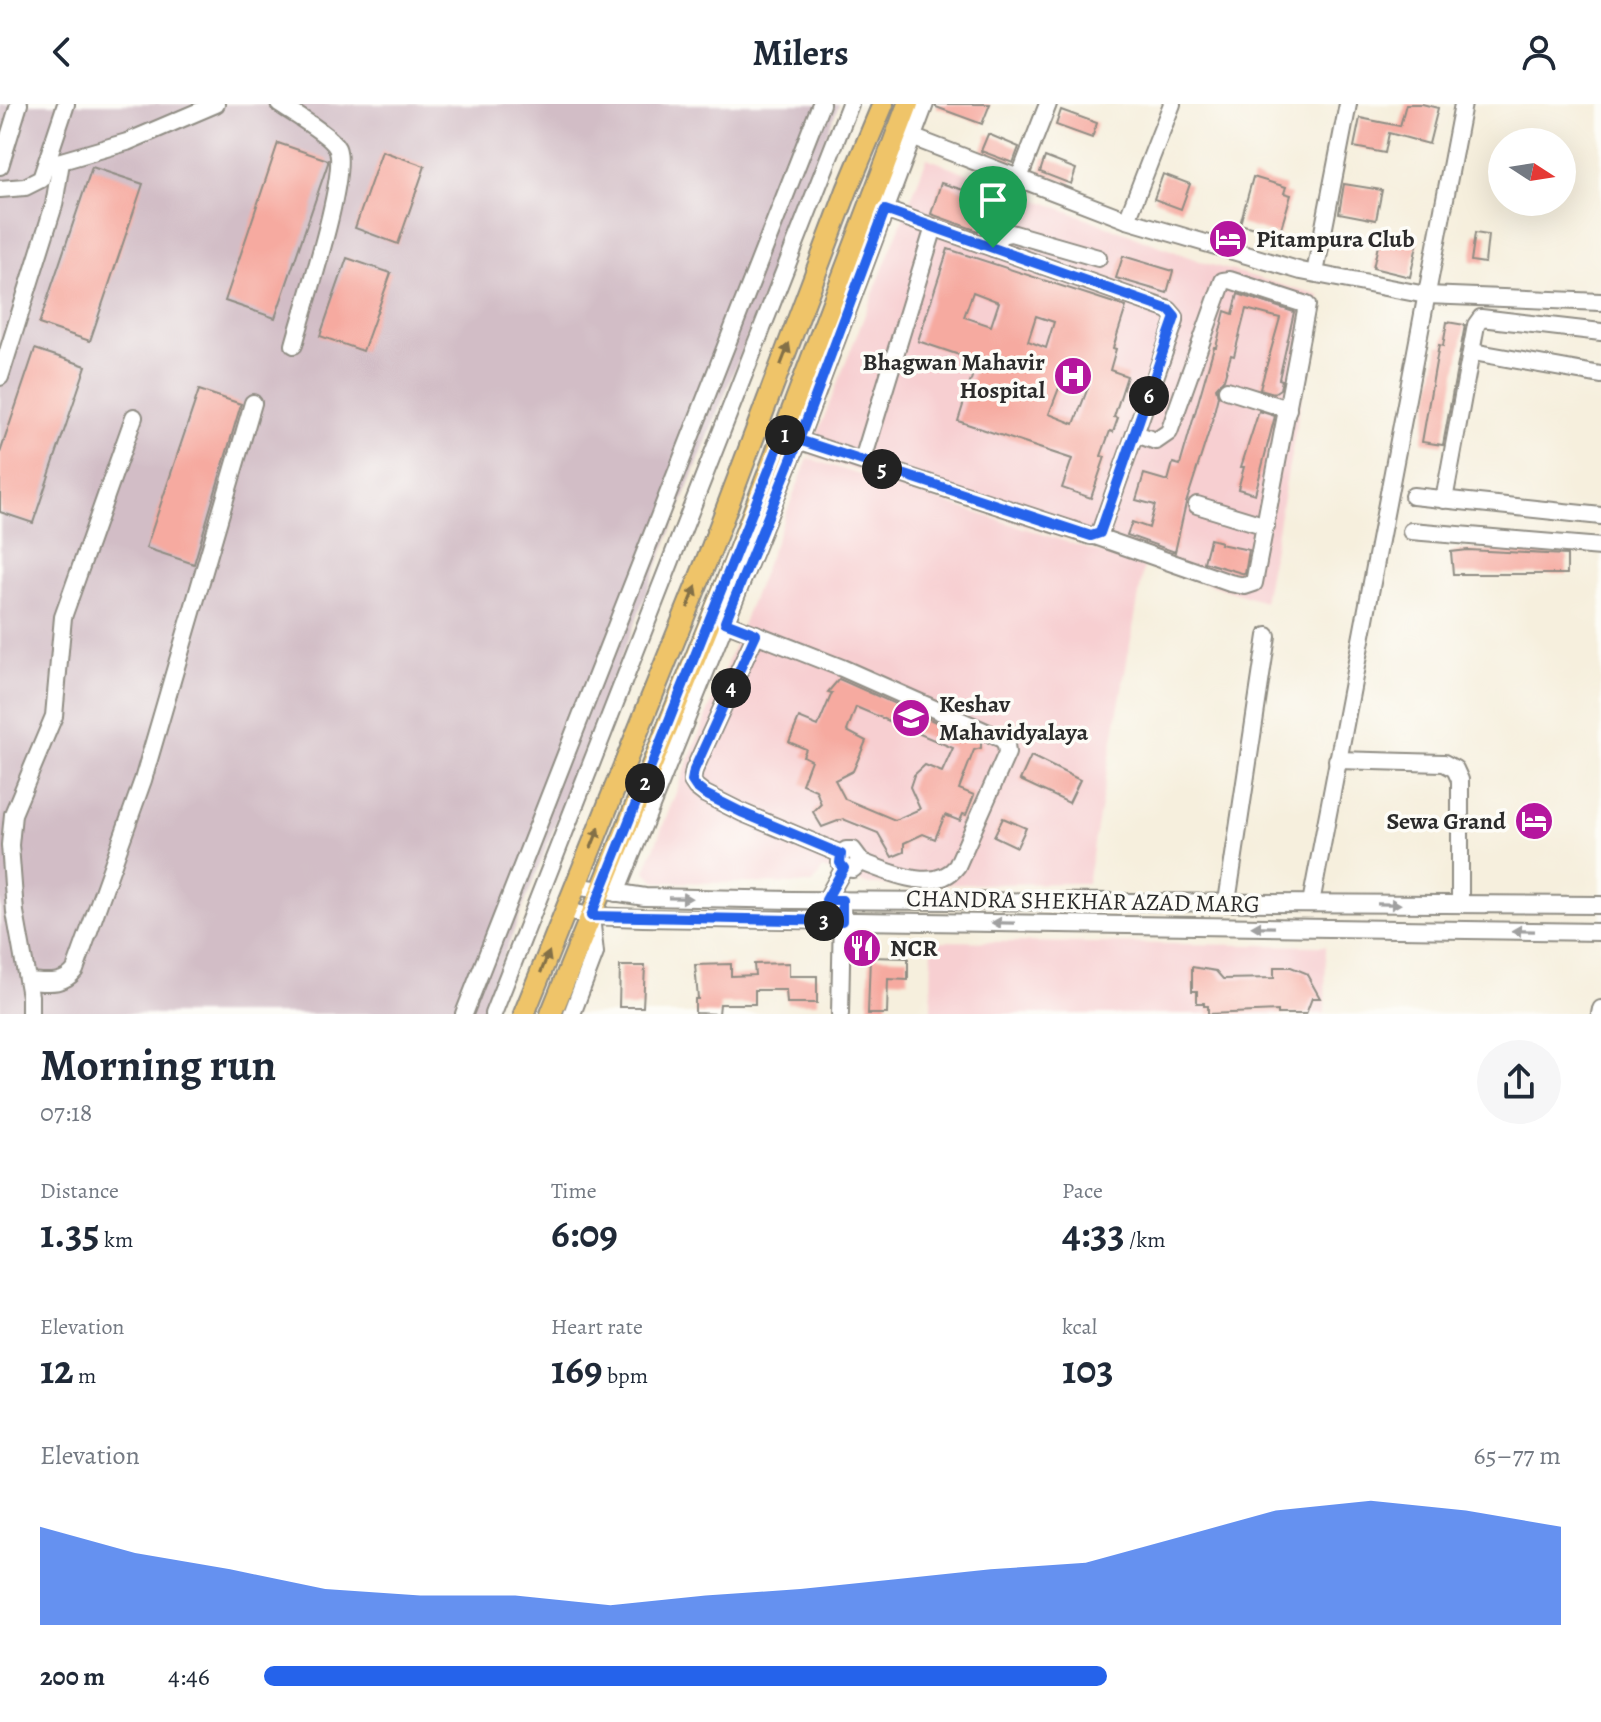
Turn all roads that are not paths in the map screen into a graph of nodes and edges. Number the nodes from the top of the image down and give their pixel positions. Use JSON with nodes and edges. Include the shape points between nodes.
{"nodes":[{"id":1,"x":19,"y":104,"type":"edge"},
{"id":2,"x":66,"y":104,"type":"edge"},
{"id":3,"x":216,"y":104,"type":"edge"},
{"id":4,"x":279,"y":104,"type":"edge"},
{"id":5,"x":821,"y":104,"type":"edge"},
{"id":6,"x":850,"y":104,"type":"edge"},
{"id":7,"x":883,"y":104,"type":"edge"},
{"id":8,"x":908,"y":104,"type":"edge"},
{"id":9,"x":925,"y":104,"type":"edge"},
{"id":10,"x":1048,"y":104,"type":"edge"},
{"id":11,"x":1172,"y":104,"type":"edge"},
{"id":12,"x":1348,"y":104,"type":"edge"},
{"id":13,"x":1463,"y":104,"type":"edge"},
{"id":14,"x":905,"y":134,"type":"junction"},
{"id":15,"x":54,"y":161,"type":"junction"},
{"id":16,"x":0,"y":166,"type":"edge"},
{"id":17,"x":1019,"y":178,"type":"junction"},
{"id":18,"x":0,"y":189,"type":"edge"},
{"id":19,"x":847,"y":190,"type":"junction"},
{"id":20,"x":878,"y":205,"type":"junction"},
{"id":21,"x":1127,"y":220,"type":"junction"},
{"id":22,"x":934,"y":227,"type":"junction"},
{"id":23,"x":993,"y":248,"type":"junction"},
{"id":24,"x":1098,"y":258,"type":"dead end"},
{"id":25,"x":1315,"y":273,"type":"junction"},
{"id":26,"x":1426,"y":295,"type":"junction"},
{"id":27,"x":1485,"y":299,"type":"junction"},
{"id":28,"x":1601,"y":302,"type":"edge"},
{"id":29,"x":1481,"y":318,"type":"junction"},
{"id":30,"x":1601,"y":332,"type":"edge"},
{"id":31,"x":294,"y":345,"type":"dead end"},
{"id":32,"x":1473,"y":352,"type":"junction"},
{"id":33,"x":1601,"y":375,"type":"edge"},
{"id":34,"x":0,"y":377,"type":"edge"},
{"id":35,"x":1227,"y":390,"type":"dead end"},
{"id":36,"x":253,"y":403,"type":"dead end"},
{"id":37,"x":1288,"y":409,"type":"junction"},
{"id":38,"x":134,"y":417,"type":"dead end"},
{"id":39,"x":1136,"y":434,"type":"junction"},
{"id":40,"x":791,"y":438,"type":"junction"},
{"id":41,"x":867,"y":463,"type":"junction"},
{"id":42,"x":1413,"y":496,"type":"dead end"},
{"id":43,"x":1444,"y":500,"type":"junction"},
{"id":44,"x":1197,"y":505,"type":"dead end"},
{"id":45,"x":1601,"y":516,"type":"edge"},
{"id":46,"x":1266,"y":526,"type":"junction"},
{"id":47,"x":1411,"y":531,"type":"dead end"},
{"id":48,"x":1095,"y":536,"type":"junction"},
{"id":49,"x":1601,"y":547,"type":"edge"},
{"id":50,"x":719,"y":619,"type":"junction"},
{"id":51,"x":756,"y":634,"type":"junction"},
{"id":52,"x":1267,"y":636,"type":"dead end"},
{"id":53,"x":1337,"y":760,"type":"junction"},
{"id":54,"x":848,"y":861,"type":"junction"},
{"id":55,"x":575,"y":886,"type":"junction"},
{"id":56,"x":609,"y":892,"type":"junction"},
{"id":57,"x":834,"y":900,"type":"junction"},
{"id":58,"x":1227,"y":902,"type":"junction"},
{"id":59,"x":1311,"y":903,"type":"junction"},
{"id":60,"x":1460,"y":904,"type":"junction"},
{"id":61,"x":1601,"y":905,"type":"edge"},
{"id":62,"x":565,"y":911,"type":"junction"},
{"id":63,"x":591,"y":916,"type":"junction"},
{"id":64,"x":842,"y":921,"type":"junction"},
{"id":65,"x":1601,"y":932,"type":"edge"},
{"id":66,"x":28,"y":981,"type":"junction"},
{"id":67,"x":30,"y":1014,"type":"edge"},
{"id":68,"x":464,"y":1014,"type":"edge"},
{"id":69,"x":493,"y":1014,"type":"edge"},
{"id":70,"x":524,"y":1014,"type":"edge"},
{"id":71,"x":551,"y":1014,"type":"edge"},
{"id":72,"x":572,"y":1014,"type":"edge"},
{"id":73,"x":840,"y":1014,"type":"edge"}],
"edges":[{"from":1,"to":16,"type":"street"},
{"from":2,"to":15,"type":"street"},
{"from":3,"to":15,"type":"street","via":[[127,142]]},
{"from":4,"to":31,"type":"street","via":[[336,145],[340,158],[337,189]]},
{"from":5,"to":68,"type":"street"},
{"from":6,"to":69,"type":"street"},
{"from":7,"to":19,"type":"main road"},
{"from":8,"to":14,"type":"main road"},
{"from":9,"to":14,"type":"street"},
{"from":10,"to":17,"type":"street"},
{"from":11,"to":21,"type":"street"},
{"from":12,"to":25,"type":"street"},
{"from":13,"to":26,"type":"street"},
{"from":14,"to":17,"type":"street"},
{"from":14,"to":20,"type":"main road"},
{"from":15,"to":18,"type":"street","via":[[33,184]]},
{"from":15,"to":34,"type":"street","via":[[54,205]]},
{"from":17,"to":21,"type":"street"},
{"from":19,"to":20,"type":"main road"},
{"from":55,"to":19,"type":"main road","one_way":true,"via":[[712,547]]},
{"from":20,"to":22,"type":"street"},
{"from":20,"to":40,"type":"main road"},
{"from":21,"to":25,"type":"street"},
{"from":22,"to":23,"type":"street"},
{"from":22,"to":41,"type":"street","via":[[865,453]]},
{"from":23,"to":24,"type":"street","via":[[1001,235],[1011,233]]},
{"from":23,"to":39,"type":"street","via":[[1173,313],[1175,321]]},
{"from":25,"to":26,"type":"street"},
{"from":26,"to":27,"type":"street"},
{"from":26,"to":53,"type":"street"},
{"from":27,"to":28,"type":"street"},
{"from":27,"to":29,"type":"street"},
{"from":29,"to":30,"type":"street"},
{"from":29,"to":32,"type":"street"},
{"from":32,"to":33,"type":"street"},
{"from":32,"to":43,"type":"street"},
{"from":35,"to":37,"type":"street"},
{"from":36,"to":66,"type":"street","via":[[143,780],[75,970],[61,982]]},
{"from":37,"to":39,"type":"street","via":[[1307,305],[1223,281],[1169,432],[1156,441]]},
{"from":37,"to":46,"type":"street"},
{"from":38,"to":66,"type":"street","via":[[63,617],[54,716],[13,814],[15,912]]},
{"from":39,"to":48,"type":"street"},
{"from":40,"to":41,"type":"street"},
{"from":40,"to":50,"type":"main road"},
{"from":41,"to":48,"type":"street"},
{"from":42,"to":43,"type":"street"},
{"from":43,"to":45,"type":"street"},
{"from":44,"to":46,"type":"street"},
{"from":46,"to":48,"type":"street","via":[[1257,578],[1249,586]]},
{"from":47,"to":49,"type":"street"},
{"from":50,"to":51,"type":"street"},
{"from":50,"to":56,"type":"main road"},
{"from":51,"to":54,"type":"street","via":[[692,781],[705,794]]},
{"from":51,"to":54,"type":"street","via":[[1006,744],[1007,753],[952,874],[912,879]]},
{"from":52,"to":58,"type":"street"},
{"from":53,"to":59,"type":"street"},
{"from":53,"to":60,"type":"street","via":[[1444,763],[1455,769],[1460,780]]},
{"from":54,"to":57,"type":"street"},
{"from":55,"to":56,"type":"street","name":"CHANDRA SHEKHAR AZAD MARG"},
{"from":55,"to":62,"type":"main road"},
{"from":56,"to":57,"type":"street","name":"CHANDRA SHEKHAR AZAD MARG","one_way":true},
{"from":56,"to":63,"type":"main road"},
{"from":57,"to":58,"type":"street","name":"CHANDRA SHEKHAR AZAD MARG"},
{"from":57,"to":64,"type":"street"},
{"from":58,"to":59,"type":"street","name":"CHANDRA SHEKHAR AZAD MARG"},
{"from":59,"to":60,"type":"street","name":"CHANDRA SHEKHAR AZAD MARG","one_way":true},
{"from":60,"to":61,"type":"street","name":"CHANDRA SHEKHAR AZAD MARG"},
{"from":62,"to":63,"type":"street","name":"CHANDRA SHEKHAR AZAD MARG"},
{"from":70,"to":62,"type":"main road","one_way":true},
{"from":63,"to":64,"type":"street","name":"CHANDRA SHEKHAR AZAD MARG"},
{"from":63,"to":71,"type":"main road"},
{"from":63,"to":72,"type":"street","via":[[595,953]]},
{"from":65,"to":64,"type":"street","name":"CHANDRA SHEKHAR AZAD MARG","one_way":true},
{"from":64,"to":73,"type":"street"},
{"from":66,"to":67,"type":"street"}]}
